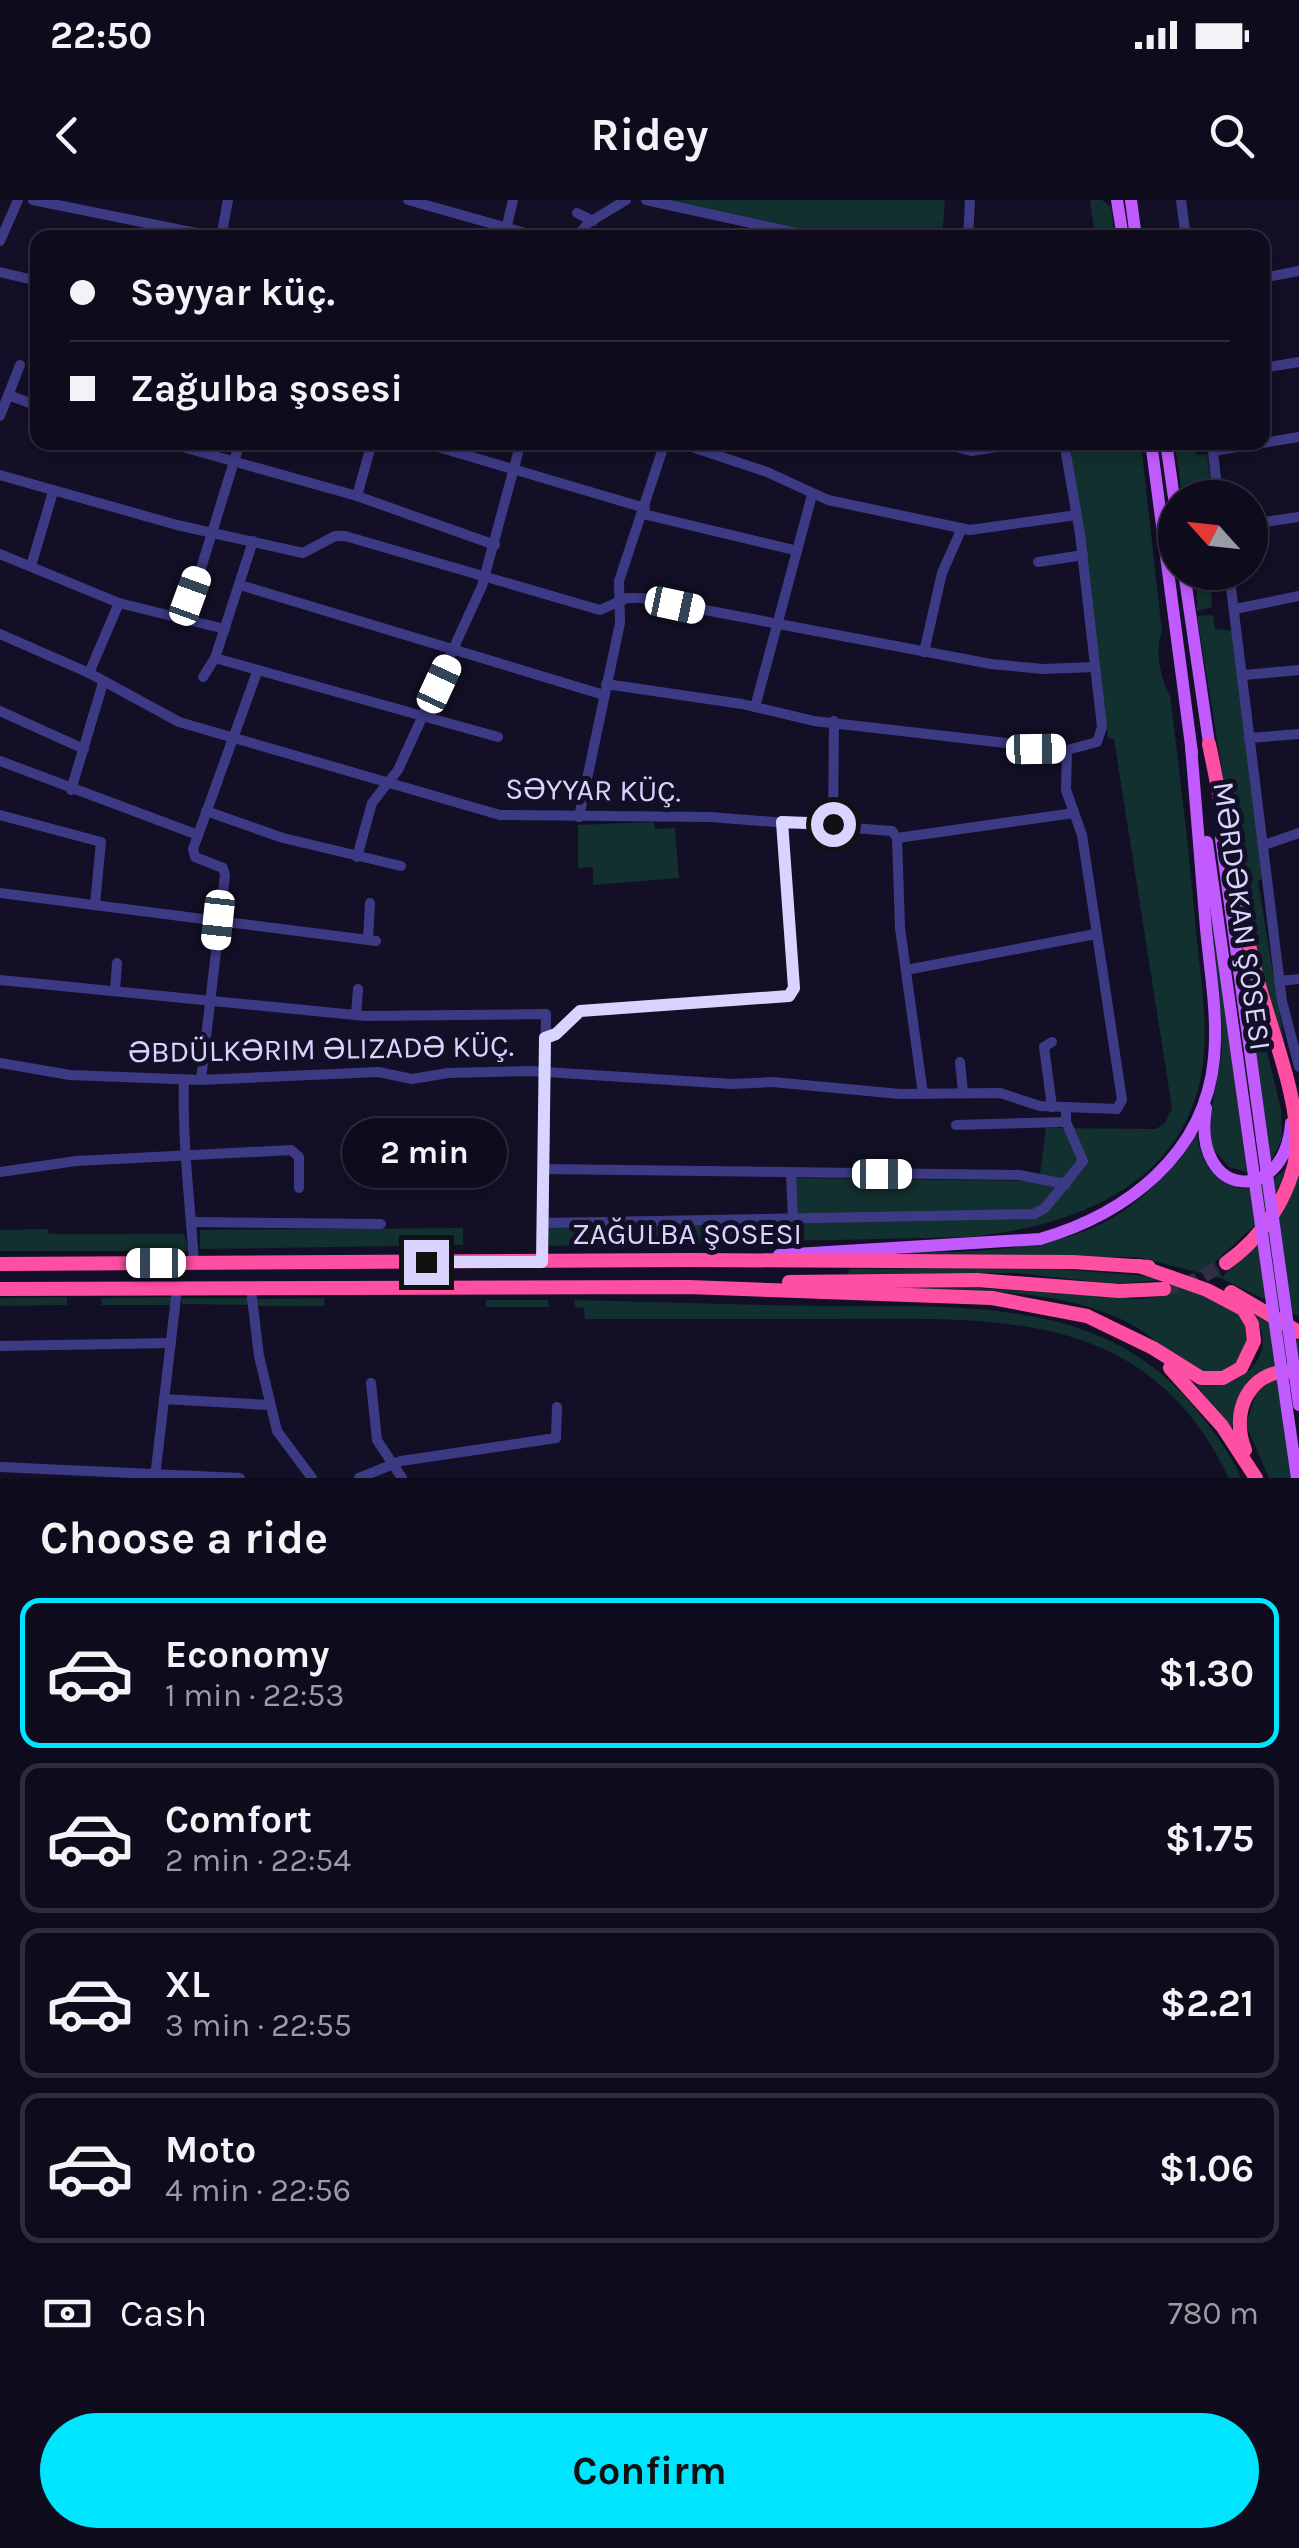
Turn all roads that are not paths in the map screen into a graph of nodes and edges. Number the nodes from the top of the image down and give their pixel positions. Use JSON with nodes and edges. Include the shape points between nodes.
{"nodes":[{"id":1,"x":18,"y":200,"type":"edge"},
{"id":2,"x":33,"y":200,"type":"edge"},
{"id":3,"x":228,"y":200,"type":"edge"},
{"id":4,"x":408,"y":200,"type":"edge"},
{"id":5,"x":514,"y":200,"type":"edge"},
{"id":6,"x":626,"y":200,"type":"edge"},
{"id":7,"x":646,"y":200,"type":"edge"},
{"id":8,"x":970,"y":200,"type":"edge"},
{"id":9,"x":1131,"y":200,"type":"edge"},
{"id":10,"x":1180,"y":200,"type":"edge"},
{"id":11,"x":1116,"y":203,"type":"edge"},
{"id":12,"x":577,"y":213,"type":"dead end"},
{"id":13,"x":593,"y":220,"type":"junction"},
{"id":14,"x":506,"y":225,"type":"junction"},
{"id":15,"x":181,"y":230,"type":"edge"},
{"id":16,"x":222,"y":230,"type":"edge"},
{"id":17,"x":520,"y":230,"type":"edge"},
{"id":18,"x":584,"y":230,"type":"edge"},
{"id":19,"x":783,"y":230,"type":"edge"},
{"id":20,"x":968,"y":230,"type":"edge"},
{"id":21,"x":1121,"y":230,"type":"edge"},
{"id":22,"x":1135,"y":230,"type":"edge"},
{"id":23,"x":1185,"y":230,"type":"edge"},
{"id":24,"x":0,"y":241,"type":"edge"},
{"id":25,"x":1299,"y":271,"type":"edge"},
{"id":26,"x":0,"y":272,"type":"edge"},
{"id":27,"x":1270,"y":276,"type":"edge"},
{"id":28,"x":30,"y":279,"type":"edge"},
{"id":29,"x":1299,"y":362,"type":"edge"},
{"id":30,"x":20,"y":365,"type":"dead end"},
{"id":31,"x":1270,"y":367,"type":"edge"},
{"id":32,"x":8,"y":395,"type":"junction"},
{"id":33,"x":30,"y":403,"type":"edge"},
{"id":34,"x":0,"y":416,"type":"edge"},
{"id":35,"x":1299,"y":437,"type":"edge"},
{"id":36,"x":1270,"y":440,"type":"edge"},
{"id":37,"x":191,"y":450,"type":"edge"},
{"id":38,"x":238,"y":450,"type":"edge"},
{"id":39,"x":370,"y":450,"type":"edge"},
{"id":40,"x":449,"y":450,"type":"edge"},
{"id":41,"x":519,"y":450,"type":"edge"},
{"id":42,"x":663,"y":450,"type":"edge"},
{"id":43,"x":701,"y":450,"type":"edge"},
{"id":44,"x":1065,"y":450,"type":"edge"},
{"id":45,"x":1152,"y":450,"type":"edge"},
{"id":46,"x":1167,"y":450,"type":"edge"},
{"id":47,"x":1212,"y":450,"type":"edge"},
{"id":48,"x":234,"y":464,"type":"junction"},
{"id":49,"x":514,"y":469,"type":"junction"},
{"id":50,"x":0,"y":474,"type":"edge"},
{"id":51,"x":1171,"y":480,"type":"edge"},
{"id":52,"x":1216,"y":480,"type":"edge"},
{"id":53,"x":53,"y":492,"type":"junction"},
{"id":54,"x":812,"y":495,"type":"junction"},
{"id":55,"x":356,"y":496,"type":"junction"},
{"id":56,"x":644,"y":511,"type":"junction"},
{"id":57,"x":1076,"y":515,"type":"junction"},
{"id":58,"x":1299,"y":518,"type":"edge"},
{"id":59,"x":1268,"y":522,"type":"edge"},
{"id":60,"x":962,"y":528,"type":"junction"},
{"id":61,"x":213,"y":532,"type":"junction"},
{"id":62,"x":253,"y":541,"type":"junction"},
{"id":63,"x":495,"y":545,"type":"junction"},
{"id":64,"x":794,"y":550,"type":"junction"},
{"id":65,"x":0,"y":554,"type":"edge"},
{"id":66,"x":1083,"y":555,"type":"junction"},
{"id":67,"x":1038,"y":562,"type":"dead end"},
{"id":68,"x":31,"y":566,"type":"junction"},
{"id":69,"x":486,"y":575,"type":"junction"},
{"id":70,"x":240,"y":585,"type":"junction"},
{"id":71,"x":1187,"y":590,"type":"edge"},
{"id":72,"x":1232,"y":590,"type":"edge"},
{"id":73,"x":1299,"y":596,"type":"edge"},
{"id":74,"x":118,"y":603,"type":"junction"},
{"id":75,"x":620,"y":604,"type":"junction"},
{"id":76,"x":1235,"y":609,"type":"junction"},
{"id":77,"x":186,"y":617,"type":"junction"},
{"id":78,"x":775,"y":626,"type":"junction"},
{"id":79,"x":225,"y":629,"type":"junction"},
{"id":80,"x":0,"y":634,"type":"edge"},
{"id":81,"x":455,"y":651,"type":"junction"},
{"id":82,"x":924,"y":652,"type":"junction"},
{"id":83,"x":215,"y":658,"type":"junction"},
{"id":84,"x":1095,"y":668,"type":"junction"},
{"id":85,"x":1299,"y":670,"type":"edge"},
{"id":86,"x":257,"y":672,"type":"junction"},
{"id":87,"x":89,"y":673,"type":"junction"},
{"id":88,"x":1244,"y":675,"type":"junction"},
{"id":89,"x":203,"y":677,"type":"dead end"},
{"id":90,"x":103,"y":683,"type":"junction"},
{"id":91,"x":605,"y":689,"type":"junction"},
{"id":92,"x":755,"y":708,"type":"junction"},
{"id":93,"x":0,"y":710,"type":"edge"},
{"id":94,"x":423,"y":718,"type":"junction"},
{"id":95,"x":834,"y":722,"type":"junction"},
{"id":96,"x":1299,"y":734,"type":"edge"},
{"id":97,"x":498,"y":737,"type":"dead end"},
{"id":98,"x":1249,"y":738,"type":"junction"},
{"id":99,"x":234,"y":740,"type":"junction"},
{"id":100,"x":1209,"y":744,"type":"junction"},
{"id":101,"x":1191,"y":746,"type":"junction"},
{"id":102,"x":84,"y":749,"type":"junction"},
{"id":103,"x":1067,"y":750,"type":"junction"},
{"id":104,"x":0,"y":760,"type":"edge"},
{"id":105,"x":390,"y":784,"type":"junction"},
{"id":106,"x":70,"y":790,"type":"junction"},
{"id":107,"x":206,"y":811,"type":"junction"},
{"id":108,"x":1074,"y":813,"type":"junction"},
{"id":109,"x":0,"y":815,"type":"edge"},
{"id":110,"x":579,"y":818,"type":"junction"},
{"id":111,"x":782,"y":822,"type":"junction"},
{"id":112,"x":833,"y":824,"type":"junction"},
{"id":113,"x":198,"y":835,"type":"junction"},
{"id":114,"x":1298,"y":835,"type":"edge"},
{"id":115,"x":897,"y":838,"type":"junction"},
{"id":116,"x":1264,"y":845,"type":"junction"},
{"id":117,"x":357,"y":857,"type":"junction"},
{"id":118,"x":400,"y":866,"type":"dead end"},
{"id":119,"x":0,"y":893,"type":"edge"},
{"id":120,"x":95,"y":904,"type":"junction"},
{"id":121,"x":370,"y":904,"type":"dead end"},
{"id":122,"x":218,"y":920,"type":"junction"},
{"id":123,"x":1096,"y":934,"type":"junction"},
{"id":124,"x":118,"y":964,"type":"dead end"},
{"id":125,"x":906,"y":970,"type":"junction"},
{"id":126,"x":0,"y":980,"type":"edge"},
{"id":127,"x":1299,"y":980,"type":"edge"},
{"id":128,"x":1279,"y":982,"type":"junction"},
{"id":129,"x":116,"y":990,"type":"junction"},
{"id":130,"x":358,"y":990,"type":"dead end"},
{"id":131,"x":209,"y":999,"type":"junction"},
{"id":132,"x":356,"y":1015,"type":"junction"},
{"id":133,"x":545,"y":1038,"type":"junction"},
{"id":134,"x":1052,"y":1042,"type":"dead end"},
{"id":135,"x":1291,"y":1056,"type":"edge"},
{"id":136,"x":960,"y":1062,"type":"dead end"},
{"id":137,"x":0,"y":1063,"type":"edge"},
{"id":138,"x":1299,"y":1070,"type":"edge"},
{"id":139,"x":544,"y":1073,"type":"junction"},
{"id":140,"x":1211,"y":1076,"type":"junction"},
{"id":141,"x":184,"y":1080,"type":"junction"},
{"id":142,"x":201,"y":1080,"type":"junction"},
{"id":143,"x":1290,"y":1089,"type":"junction"},
{"id":144,"x":964,"y":1092,"type":"junction"},
{"id":145,"x":923,"y":1094,"type":"junction"},
{"id":146,"x":1052,"y":1108,"type":"junction"},
{"id":147,"x":1066,"y":1108,"type":"junction"},
{"id":148,"x":1066,"y":1122,"type":"junction"},
{"id":149,"x":956,"y":1124,"type":"dead end"},
{"id":150,"x":1255,"y":1140,"type":"junction"},
{"id":151,"x":185,"y":1155,"type":"junction"},
{"id":152,"x":543,"y":1170,"type":"junction"},
{"id":153,"x":0,"y":1172,"type":"edge"},
{"id":154,"x":791,"y":1173,"type":"junction"},
{"id":155,"x":1066,"y":1184,"type":"junction"},
{"id":156,"x":300,"y":1188,"type":"dead end"},
{"id":157,"x":793,"y":1219,"type":"junction"},
{"id":158,"x":191,"y":1222,"type":"junction"},
{"id":159,"x":543,"y":1223,"type":"junction"},
{"id":160,"x":381,"y":1224,"type":"dead end"},
{"id":161,"x":690,"y":1260,"type":"junction"},
{"id":162,"x":194,"y":1262,"type":"junction"},
{"id":163,"x":542,"y":1262,"type":"junction"},
{"id":164,"x":1226,"y":1263,"type":"tunnel mouth"},
{"id":165,"x":0,"y":1264,"type":"edge"},
{"id":166,"x":1139,"y":1266,"type":"junction"},
{"id":167,"x":688,"y":1287,"type":"junction"},
{"id":168,"x":1164,"y":1288,"type":"tunnel mouth"},
{"id":169,"x":1223,"y":1288,"type":"junction"},
{"id":170,"x":177,"y":1289,"type":"junction"},
{"id":171,"x":251,"y":1289,"type":"junction"},
{"id":172,"x":0,"y":1290,"type":"edge"},
{"id":173,"x":1299,"y":1321,"type":"edge"},
{"id":174,"x":1122,"y":1332,"type":"junction"},
{"id":175,"x":1299,"y":1332,"type":"edge"},
{"id":176,"x":171,"y":1343,"type":"junction"},
{"id":177,"x":0,"y":1346,"type":"edge"},
{"id":178,"x":1299,"y":1372,"type":"edge"},
{"id":179,"x":370,"y":1384,"type":"dead end"},
{"id":180,"x":164,"y":1399,"type":"junction"},
{"id":181,"x":270,"y":1405,"type":"junction"},
{"id":182,"x":1293,"y":1407,"type":"edge"},
{"id":183,"x":558,"y":1408,"type":"dead end"},
{"id":184,"x":393,"y":1464,"type":"junction"},
{"id":185,"x":0,"y":1467,"type":"edge"},
{"id":186,"x":156,"y":1475,"type":"edge"},
{"id":187,"x":240,"y":1478,"type":"edge"},
{"id":188,"x":312,"y":1478,"type":"edge"},
{"id":189,"x":360,"y":1478,"type":"edge"},
{"id":190,"x":402,"y":1478,"type":"edge"},
{"id":191,"x":1256,"y":1478,"type":"edge"},
{"id":192,"x":1297,"y":1478,"type":"edge"}],
"edges":[{"from":1,"to":24,"type":"street"},
{"from":2,"to":15,"type":"street"},
{"from":3,"to":16,"type":"street"},
{"from":4,"to":14,"type":"street"},
{"from":5,"to":14,"type":"street"},
{"from":6,"to":13,"type":"street"},
{"from":7,"to":19,"type":"street"},
{"from":8,"to":20,"type":"street"},
{"from":9,"to":22,"type":"main road"},
{"from":10,"to":23,"type":"street"},
{"from":11,"to":21,"type":"main road"},
{"from":12,"to":13,"type":"street"},
{"from":13,"to":18,"type":"street"},
{"from":14,"to":17,"type":"street"},
{"from":25,"to":27,"type":"street"},
{"from":26,"to":28,"type":"street"},
{"from":29,"to":31,"type":"street"},
{"from":30,"to":32,"type":"street"},
{"from":32,"to":33,"type":"street"},
{"from":32,"to":34,"type":"street"},
{"from":35,"to":36,"type":"street"},
{"from":37,"to":48,"type":"street"},
{"from":38,"to":48,"type":"street"},
{"from":39,"to":55,"type":"street"},
{"from":40,"to":49,"type":"street"},
{"from":41,"to":49,"type":"street"},
{"from":42,"to":56,"type":"street"},
{"from":43,"to":54,"type":"street"},
{"from":44,"to":57,"type":"street"},
{"from":45,"to":101,"type":"main road","name":"MƏRDƏKAN ŞOSESI"},
{"from":46,"to":51,"type":"main road"},
{"from":47,"to":52,"type":"street"},
{"from":48,"to":55,"type":"street"},
{"from":48,"to":61,"type":"street"},
{"from":49,"to":56,"type":"street"},
{"from":49,"to":63,"type":"street"},
{"from":50,"to":53,"type":"street"},
{"from":53,"to":61,"type":"street"},
{"from":53,"to":68,"type":"street"},
{"from":54,"to":60,"type":"street"},
{"from":54,"to":64,"type":"street"},
{"from":55,"to":63,"type":"street"},
{"from":56,"to":64,"type":"street"},
{"from":56,"to":75,"type":"street","via":[[616,590]]},
{"from":57,"to":60,"type":"street"},
{"from":57,"to":66,"type":"street"},
{"from":58,"to":59,"type":"street"},
{"from":60,"to":82,"type":"street","via":[[942,572]]},
{"from":61,"to":62,"type":"street"},
{"from":61,"to":77,"type":"street"},
{"from":62,"to":69,"type":"street","via":[[307,553],[340,536]]},
{"from":62,"to":70,"type":"street"},
{"from":63,"to":69,"type":"street"},
{"from":64,"to":78,"type":"street"},
{"from":65,"to":68,"type":"street"},
{"from":66,"to":67,"type":"street"},
{"from":66,"to":84,"type":"street"},
{"from":68,"to":74,"type":"street"},
{"from":69,"to":75,"type":"street","via":[[600,610]]},
{"from":69,"to":81,"type":"street"},
{"from":70,"to":79,"type":"street"},
{"from":70,"to":81,"type":"street"},
{"from":71,"to":100,"type":"main road","name":"MƏRDƏKAN ŞOSESI"},
{"from":72,"to":76,"type":"street"},
{"from":73,"to":76,"type":"street"},
{"from":74,"to":77,"type":"street"},
{"from":74,"to":87,"type":"street"},
{"from":75,"to":78,"type":"street","via":[[642,598]]},
{"from":75,"to":91,"type":"street"},
{"from":76,"to":88,"type":"street"},
{"from":77,"to":79,"type":"street"},
{"from":78,"to":82,"type":"street"},
{"from":78,"to":92,"type":"street"},
{"from":79,"to":83,"type":"street"},
{"from":80,"to":87,"type":"street","name":"SƏYYAR KÜÇ."},
{"from":81,"to":91,"type":"street"},
{"from":81,"to":94,"type":"street"},
{"from":82,"to":84,"type":"street","via":[[1017,668]]},
{"from":83,"to":86,"type":"street"},
{"from":83,"to":89,"type":"street"},
{"from":84,"to":103,"type":"street","via":[[1102,734],[1097,742]]},
{"from":85,"to":88,"type":"street"},
{"from":86,"to":94,"type":"street"},
{"from":86,"to":99,"type":"street"},
{"from":87,"to":90,"type":"street","name":"SƏYYAR KÜÇ."},
{"from":88,"to":98,"type":"street"},
{"from":90,"to":99,"type":"street","name":"SƏYYAR KÜÇ.","via":[[179,722]]},
{"from":90,"to":102,"type":"street"},
{"from":91,"to":92,"type":"street"},
{"from":91,"to":110,"type":"street"},
{"from":92,"to":95,"type":"street"},
{"from":93,"to":102,"type":"street"},
{"from":94,"to":97,"type":"street"},
{"from":94,"to":105,"type":"street"},
{"from":95,"to":103,"type":"street"},
{"from":95,"to":112,"type":"street"},
{"from":96,"to":98,"type":"street"},
{"from":98,"to":116,"type":"street"},
{"from":99,"to":105,"type":"street","name":"SƏYYAR KÜÇ."},
{"from":99,"to":107,"type":"street"},
{"from":100,"to":135,"type":"highway","via":[[1253,963]]},
{"from":100,"to":150,"type":"main road","name":"MƏRDƏKAN ŞOSESI"},
{"from":101,"to":140,"type":"main road","via":[[1214,1017]]},
{"from":101,"to":150,"type":"main road","name":"MƏRDƏKAN ŞOSESI"},
{"from":102,"to":106,"type":"street"},
{"from":103,"to":108,"type":"street","via":[[1066,790]]},
{"from":104,"to":106,"type":"street"},
{"from":105,"to":110,"type":"street","name":"SƏYYAR KÜÇ.","via":[[500,815]]},
{"from":105,"to":117,"type":"street","via":[[372,804]]},
{"from":106,"to":113,"type":"street"},
{"from":107,"to":113,"type":"street"},
{"from":107,"to":117,"type":"street"},
{"from":108,"to":115,"type":"street"},
{"from":108,"to":123,"type":"street"},
{"from":109,"to":120,"type":"street","via":[[101,842]]},
{"from":110,"to":111,"type":"street","name":"SƏYYAR KÜÇ."},
{"from":111,"to":112,"type":"street","name":"SƏYYAR KÜÇ."},
{"from":111,"to":133,"type":"street","via":[[794,988],[789,996],[580,1011]]},
{"from":112,"to":115,"type":"street","name":"SƏYYAR KÜÇ.","via":[[888,829]]},
{"from":113,"to":122,"type":"street","via":[[196,856],[224,872]]},
{"from":114,"to":116,"type":"street"},
{"from":115,"to":125,"type":"street"},
{"from":116,"to":128,"type":"street"},
{"from":117,"to":118,"type":"street"},
{"from":119,"to":120,"type":"street"},
{"from":120,"to":122,"type":"street"},
{"from":121,"to":122,"type":"street","via":[[372,940]]},
{"from":122,"to":131,"type":"street"},
{"from":123,"to":125,"type":"street"},
{"from":123,"to":147,"type":"street","name":"ƏBDÜLKƏRIM ƏLIZADƏ KÜÇ.","via":[[1120,1107]]},
{"from":124,"to":129,"type":"street"},
{"from":125,"to":145,"type":"street"},
{"from":126,"to":129,"type":"street"},
{"from":127,"to":128,"type":"street"},
{"from":128,"to":135,"type":"street"},
{"from":129,"to":131,"type":"street"},
{"from":130,"to":132,"type":"street"},
{"from":131,"to":132,"type":"street"},
{"from":131,"to":142,"type":"street"},
{"from":132,"to":133,"type":"street","via":[[546,1014]]},
{"from":133,"to":139,"type":"street"},
{"from":134,"to":146,"type":"street","via":[[1044,1047]]},
{"from":135,"to":138,"type":"street"},
{"from":135,"to":143,"type":"highway"},
{"from":136,"to":144,"type":"street"},
{"from":137,"to":141,"type":"street","name":"ƏBDÜLKƏRIM ƏLIZADƏ KÜÇ.","via":[[70,1075]]},
{"from":138,"to":143,"type":"main road"},
{"from":139,"to":142,"type":"street","name":"ƏBDÜLKƏRIM ƏLIZADƏ KÜÇ."},
{"from":139,"to":145,"type":"street","name":"ƏBDÜLKƏRIM ƏLIZADƏ KÜÇ."},
{"from":139,"to":152,"type":"street"},
{"from":140,"to":143,"type":"main road","via":[[1204,1149],[1213,1166],[1237,1180],[1264,1176],[1284,1157]]},
{"from":140,"to":161,"type":"main road","via":[[1168,1164],[1135,1196],[1078,1228],[986,1245]]},
{"from":141,"to":142,"type":"street","name":"ƏBDÜLKƏRIM ƏLIZADƏ KÜÇ."},
{"from":141,"to":151,"type":"street"},
{"from":143,"to":164,"type":"highway","via":[[1297,1148],[1286,1189],[1258,1235]]},
{"from":144,"to":145,"type":"street","name":"ƏBDÜLKƏRIM ƏLIZADƏ KÜÇ."},
{"from":144,"to":146,"type":"street","name":"ƏBDÜLKƏRIM ƏLIZADƏ KÜÇ.","via":[[1007,1094]]},
{"from":146,"to":147,"type":"street","name":"ƏBDÜLKƏRIM ƏLIZADƏ KÜÇ."},
{"from":147,"to":148,"type":"street"},
{"from":148,"to":149,"type":"street"},
{"from":148,"to":155,"type":"street","via":[[1083,1161]]},
{"from":150,"to":182,"type":"main road","bridge":true},
{"from":151,"to":153,"type":"street"},
{"from":151,"to":156,"type":"street","via":[[291,1150],[299,1157]]},
{"from":151,"to":158,"type":"street"},
{"from":152,"to":154,"type":"street"},
{"from":152,"to":159,"type":"street"},
{"from":154,"to":155,"type":"street","via":[[1020,1175]]},
{"from":154,"to":157,"type":"street"},
{"from":155,"to":157,"type":"street","via":[[1034,1214]]},
{"from":157,"to":159,"type":"street"},
{"from":158,"to":160,"type":"street"},
{"from":158,"to":162,"type":"street"},
{"from":159,"to":163,"type":"street"},
{"from":161,"to":163,"type":"highway","name":"ZAĞULBA ŞOSESI"},
{"from":161,"to":166,"type":"highway","name":"ZAĞULBA ŞOSESI"},
{"from":162,"to":163,"type":"highway","name":"ZAĞULBA ŞOSESI"},
{"from":162,"to":165,"type":"highway","name":"ZAĞULBA ŞOSESI"},
{"from":166,"to":169,"type":"highway","name":"ZAĞULBA ŞOSESI"},
{"from":166,"to":174,"type":"highway","via":[[1236,1304],[1252,1324],[1252,1351],[1233,1374],[1208,1379]]},
{"from":167,"to":168,"type":"highway","via":[[976,1280]]},
{"from":167,"to":171,"type":"highway","name":"ZAĞULBA ŞOSESI"},
{"from":167,"to":174,"type":"highway","via":[[1005,1300],[1071,1311]]},
{"from":169,"to":173,"type":"highway"},
{"from":169,"to":175,"type":"highway","name":"ZAĞULBA ŞOSESI"},
{"from":170,"to":171,"type":"highway","name":"ZAĞULBA ŞOSESI"},
{"from":170,"to":172,"type":"highway","name":"ZAĞULBA ŞOSESI"},
{"from":170,"to":176,"type":"street"},
{"from":171,"to":181,"type":"street"},
{"from":174,"to":191,"type":"highway","via":[[1184,1381]]},
{"from":176,"to":177,"type":"street"},
{"from":176,"to":180,"type":"street"},
{"from":178,"to":191,"type":"highway","via":[[1267,1375],[1244,1399],[1239,1430]]},
{"from":179,"to":184,"type":"street","via":[[377,1440]]},
{"from":180,"to":181,"type":"street"},
{"from":180,"to":186,"type":"street"},
{"from":181,"to":188,"type":"street","via":[[279,1437]]},
{"from":182,"to":192,"type":"main road"},
{"from":183,"to":184,"type":"street","via":[[556,1438]]},
{"from":184,"to":189,"type":"street"},
{"from":184,"to":190,"type":"street"},
{"from":185,"to":186,"type":"street"},
{"from":186,"to":187,"type":"street"}]}
